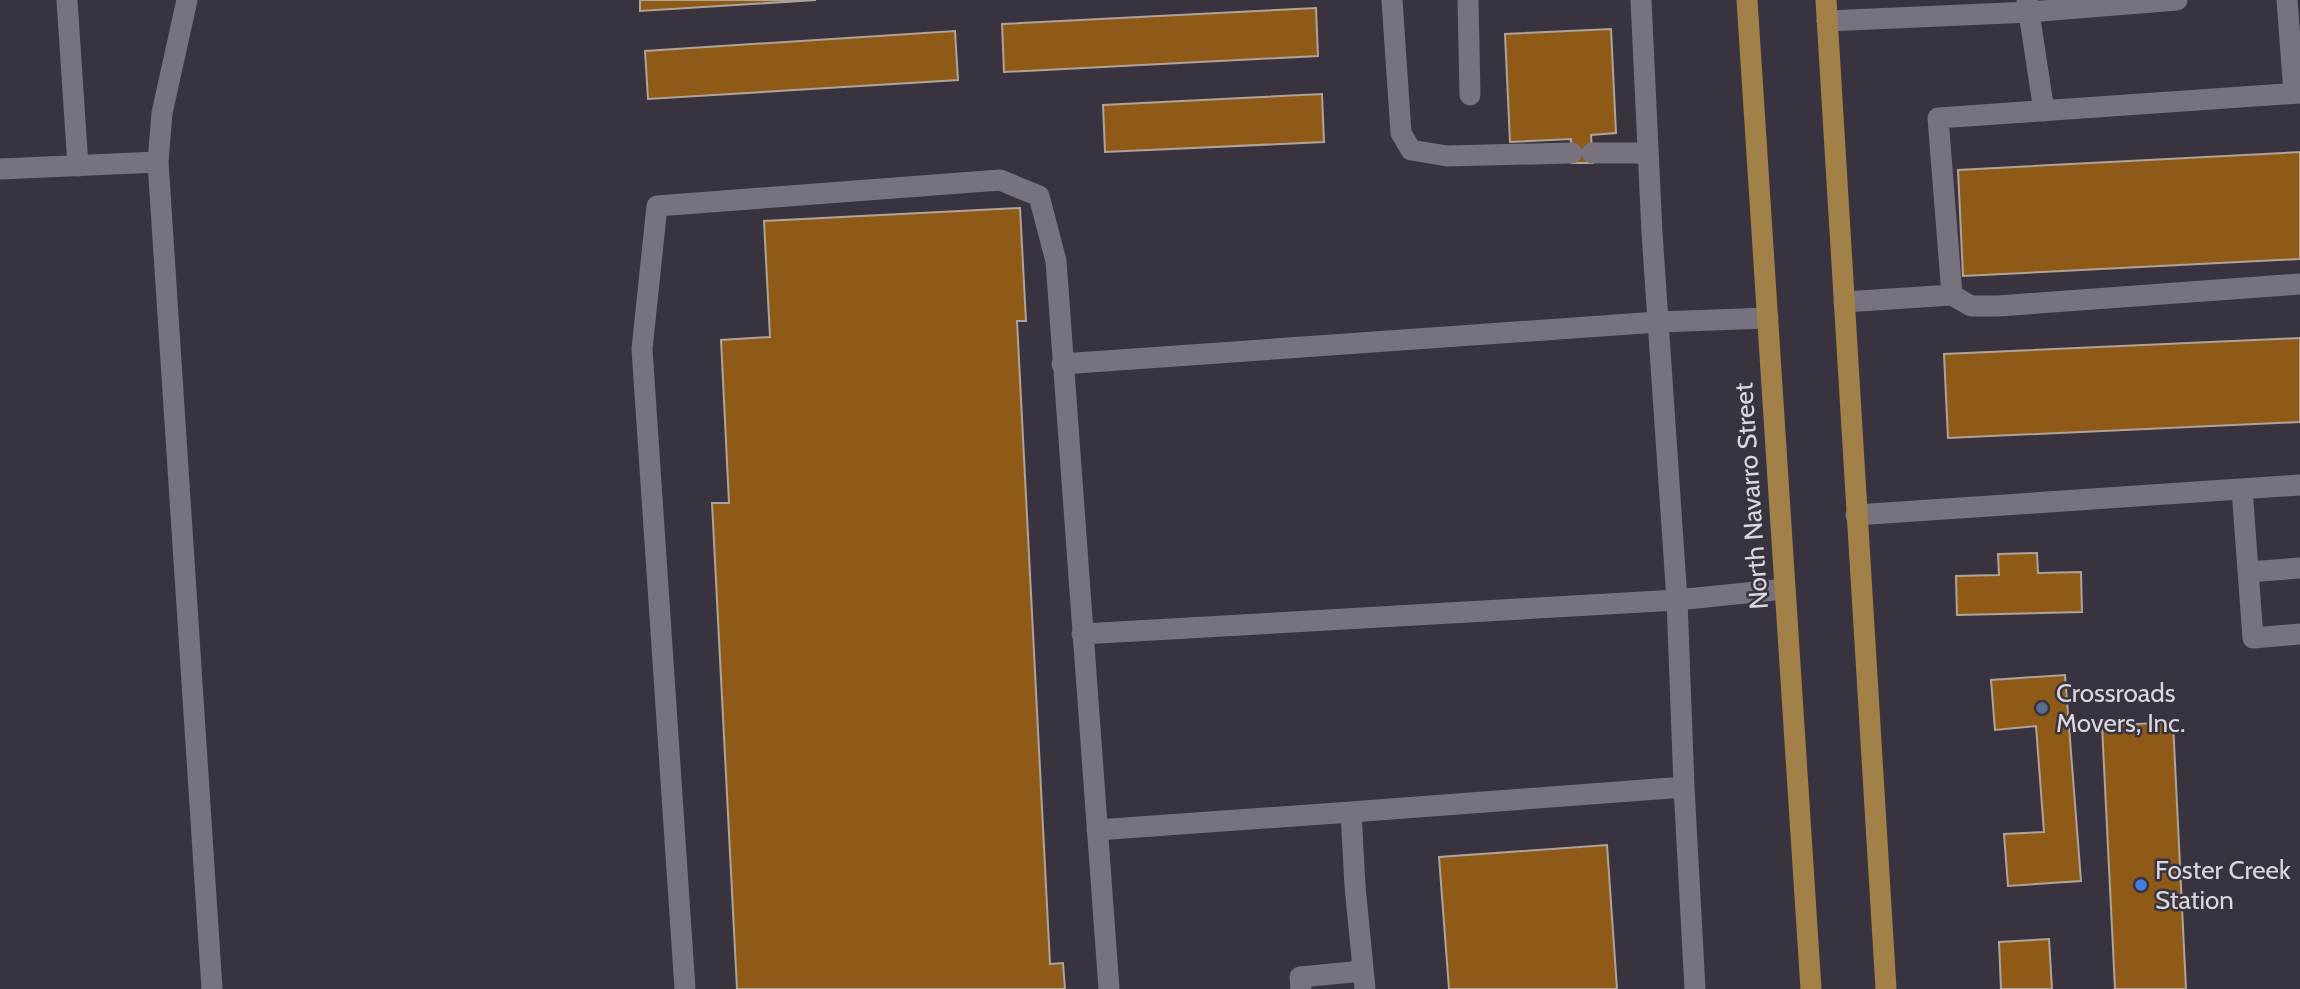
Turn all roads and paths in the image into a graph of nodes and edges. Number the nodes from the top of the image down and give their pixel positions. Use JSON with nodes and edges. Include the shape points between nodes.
{"nodes":[{"id":1,"x":66,"y":0,"type":"edge"},
{"id":2,"x":187,"y":0,"type":"edge"},
{"id":3,"x":1392,"y":0,"type":"edge"},
{"id":4,"x":1468,"y":0,"type":"edge"},
{"id":5,"x":1641,"y":0,"type":"edge"},
{"id":6,"x":1747,"y":0,"type":"edge"},
{"id":7,"x":2177,"y":0,"type":"edge"},
{"id":8,"x":2287,"y":0,"type":"edge"},
{"id":9,"x":2029,"y":6,"type":"edge"},
{"id":10,"x":1827,"y":10,"type":"edge"},
{"id":11,"x":2297,"y":93,"type":"edge"},
{"id":12,"x":1470,"y":95,"type":"dead end"},
{"id":13,"x":2044,"y":111,"type":"junction"},
{"id":14,"x":1648,"y":153,"type":"junction"},
{"id":15,"x":158,"y":162,"type":"junction"},
{"id":16,"x":78,"y":166,"type":"junction"},
{"id":17,"x":0,"y":169,"type":"edge"},
{"id":18,"x":2300,"y":284,"type":"edge"},
{"id":19,"x":1952,"y":295,"type":"junction"},
{"id":20,"x":1844,"y":302,"type":"junction"},
{"id":21,"x":1768,"y":318,"type":"junction"},
{"id":22,"x":1658,"y":322,"type":"junction"},
{"id":23,"x":1062,"y":365,"type":"junction"},
{"id":24,"x":2300,"y":485,"type":"edge"},
{"id":25,"x":2242,"y":489,"type":"junction"},
{"id":26,"x":1856,"y":514,"type":"junction"},
{"id":27,"x":2300,"y":568,"type":"edge"},
{"id":28,"x":2248,"y":572,"type":"junction"},
{"id":29,"x":1785,"y":589,"type":"junction"},
{"id":30,"x":1677,"y":600,"type":"junction"},
{"id":31,"x":1082,"y":634,"type":"junction"},
{"id":32,"x":2300,"y":634,"type":"edge"},
{"id":33,"x":1684,"y":788,"type":"junction"},
{"id":34,"x":1351,"y":812,"type":"junction"},
{"id":35,"x":1097,"y":830,"type":"junction"},
{"id":36,"x":1364,"y":980,"type":"edge"},
{"id":37,"x":212,"y":989,"type":"edge"},
{"id":38,"x":685,"y":989,"type":"edge"},
{"id":39,"x":1109,"y":989,"type":"edge"},
{"id":40,"x":1301,"y":989,"type":"edge"},
{"id":41,"x":1695,"y":989,"type":"edge"},
{"id":42,"x":1811,"y":989,"type":"edge"},
{"id":43,"x":1886,"y":989,"type":"edge"}],
"edges":[{"from":1,"to":16,"type":"street"},
{"from":2,"to":15,"type":"street","via":[[162,113]]},
{"from":3,"to":14,"type":"street","via":[[1401,133],[1410,150],[1447,156]]},
{"from":4,"to":12,"type":"street"},
{"from":5,"to":14,"type":"street"},
{"from":6,"to":21,"type":"main road","name":"North Navarro Street"},
{"from":7,"to":9,"type":"street"},
{"from":8,"to":11,"type":"street"},
{"from":9,"to":10,"type":"street"},
{"from":9,"to":13,"type":"street"},
{"from":10,"to":20,"type":"main road"},
{"from":11,"to":13,"type":"street"},
{"from":13,"to":19,"type":"street","via":[[1938,118]]},
{"from":14,"to":22,"type":"street"},
{"from":15,"to":16,"type":"street"},
{"from":15,"to":37,"type":"street"},
{"from":16,"to":17,"type":"street"},
{"from":18,"to":19,"type":"street","via":[[1982,307],[1962,303]]},
{"from":19,"to":20,"type":"street"},
{"from":20,"to":26,"type":"main road"},
{"from":21,"to":22,"type":"street"},
{"from":21,"to":29,"type":"main road","name":"North Navarro Street"},
{"from":22,"to":23,"type":"street"},
{"from":22,"to":30,"type":"street"},
{"from":23,"to":31,"type":"street"},
{"from":23,"to":38,"type":"street","via":[[1055,261],[1039,196],[1000,180],[657,206],[642,349]]},
{"from":24,"to":25,"type":"street"},
{"from":25,"to":26,"type":"street"},
{"from":25,"to":28,"type":"street"},
{"from":26,"to":43,"type":"main road"},
{"from":27,"to":28,"type":"street"},
{"from":28,"to":32,"type":"street","via":[[2253,638]]},
{"from":29,"to":30,"type":"street"},
{"from":29,"to":42,"type":"main road","name":"North Navarro Street"},
{"from":30,"to":31,"type":"street"},
{"from":30,"to":33,"type":"street"},
{"from":31,"to":35,"type":"street"},
{"from":33,"to":34,"type":"street"},
{"from":33,"to":41,"type":"street"},
{"from":34,"to":35,"type":"street"},
{"from":34,"to":36,"type":"street"},
{"from":35,"to":39,"type":"street"},
{"from":36,"to":40,"type":"street","via":[[1300,977]]}]}
